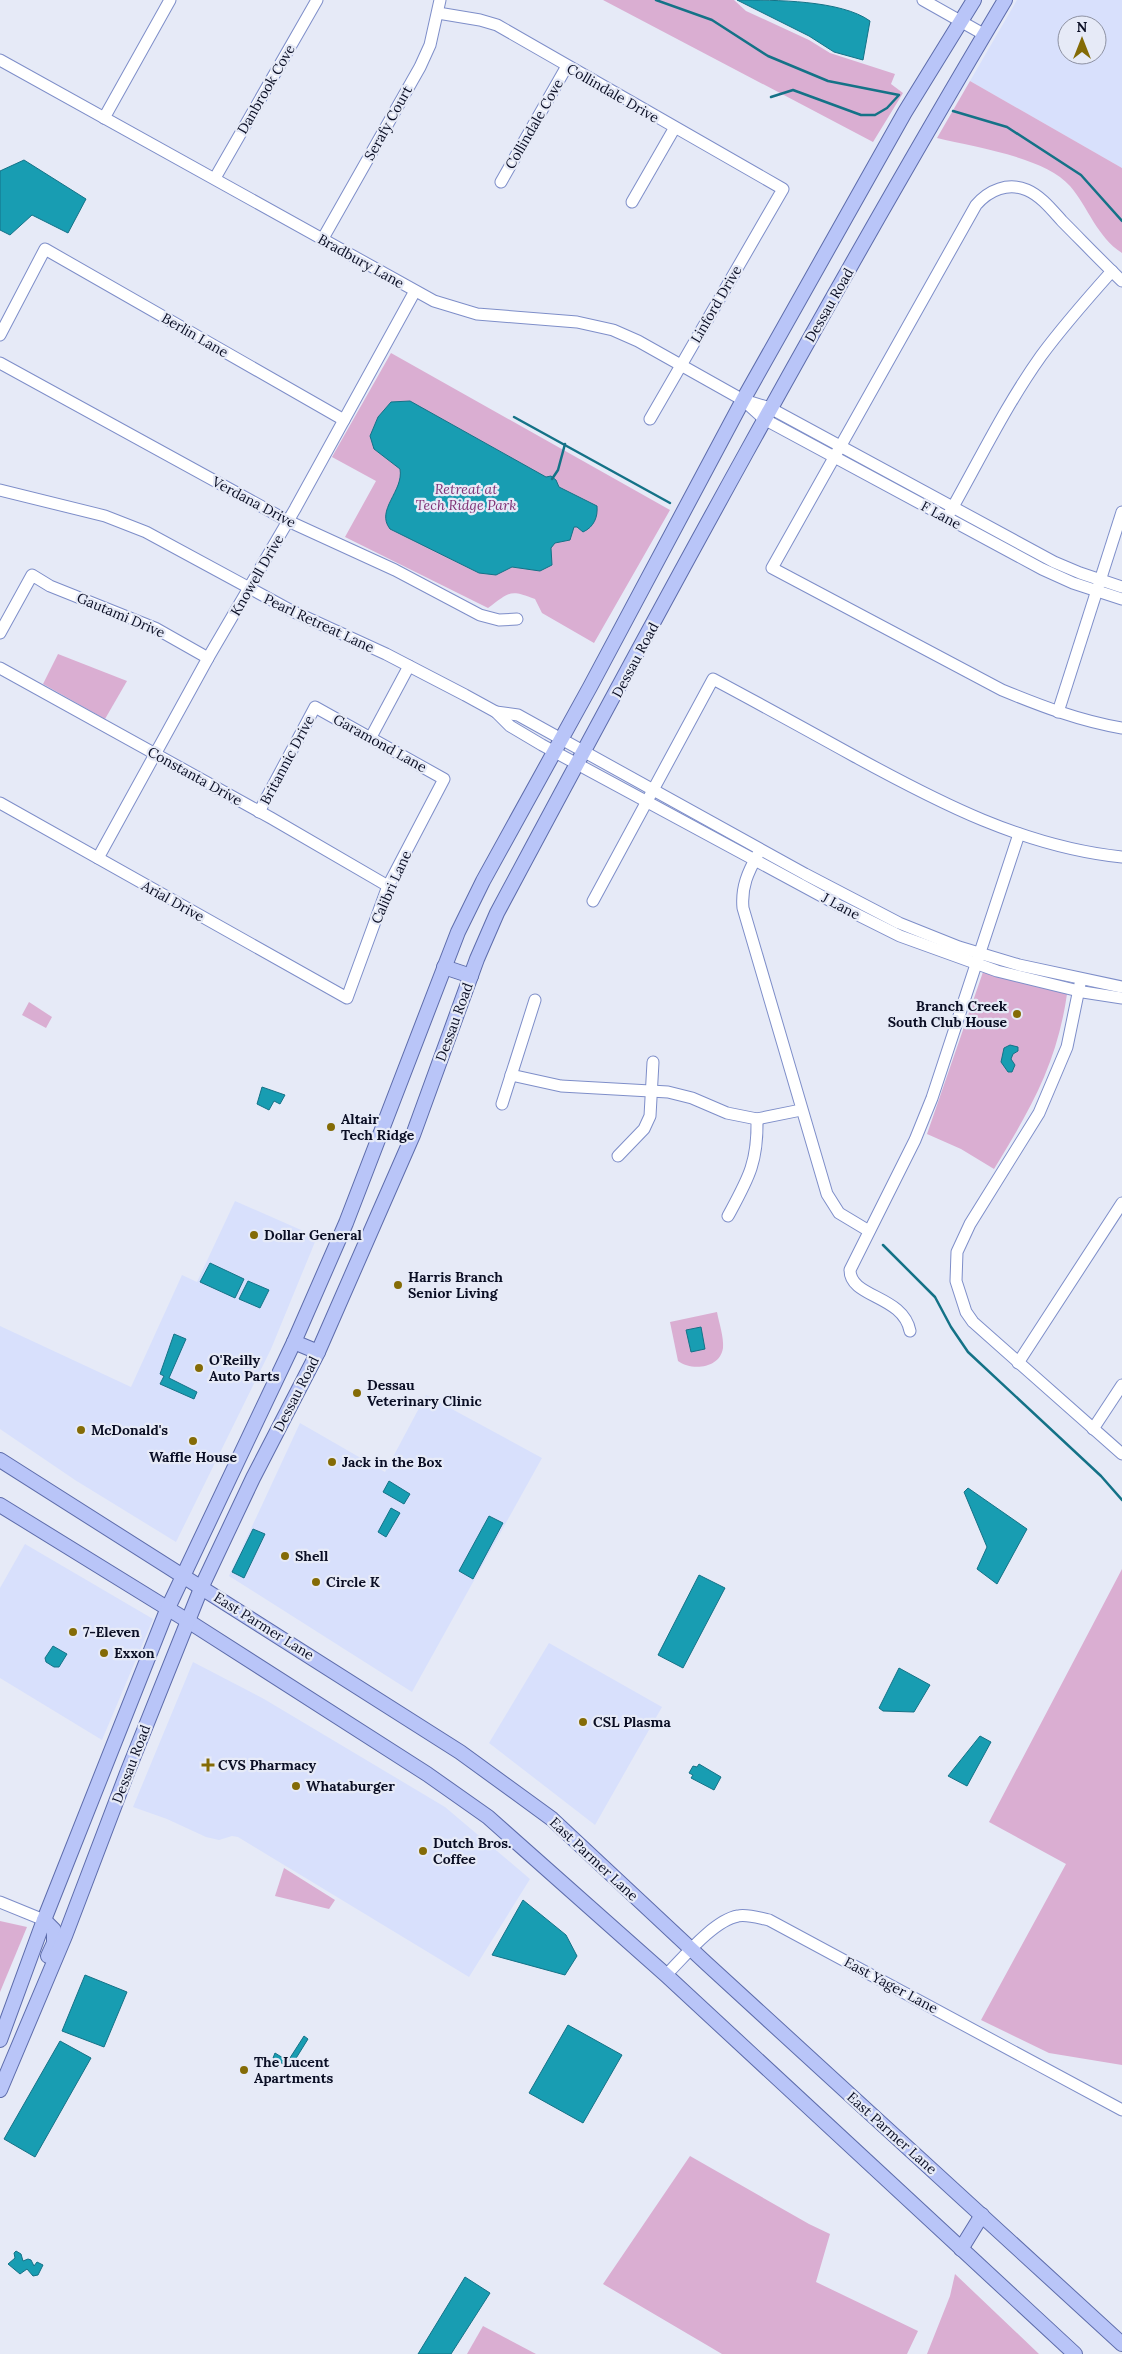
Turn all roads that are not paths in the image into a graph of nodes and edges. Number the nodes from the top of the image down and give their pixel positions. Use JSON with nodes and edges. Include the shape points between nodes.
{"nodes":[{"id":1,"x":170,"y":0,"type":"edge"},
{"id":2,"x":317,"y":0,"type":"edge"},
{"id":3,"x":440,"y":0,"type":"edge"},
{"id":4,"x":923,"y":0,"type":"edge"},
{"id":5,"x":974,"y":0,"type":"edge"},
{"id":6,"x":1005,"y":0,"type":"edge"},
{"id":7,"x":438,"y":13,"type":"junction"},
{"id":8,"x":962,"y":21,"type":"junction"},
{"id":9,"x":985,"y":35,"type":"junction"},
{"id":10,"x":0,"y":60,"type":"edge"},
{"id":11,"x":567,"y":66,"type":"junction"},
{"id":12,"x":104,"y":118,"type":"junction"},
{"id":13,"x":674,"y":129,"type":"junction"},
{"id":14,"x":215,"y":178,"type":"junction"},
{"id":15,"x":501,"y":182,"type":"dead end"},
{"id":16,"x":783,"y":189,"type":"joint"},
{"id":17,"x":632,"y":202,"type":"dead end"},
{"id":18,"x":322,"y":240,"type":"junction"},
{"id":19,"x":1112,"y":271,"type":"junction"},
{"id":20,"x":1122,"y":281,"type":"edge"},
{"id":21,"x":415,"y":291,"type":"junction"},
{"id":22,"x":0,"y":335,"type":"edge"},
{"id":23,"x":0,"y":363,"type":"edge"},
{"id":24,"x":681,"y":364,"type":"junction"},
{"id":25,"x":743,"y":400,"type":"junction"},
{"id":26,"x":767,"y":414,"type":"junction"},
{"id":27,"x":650,"y":419,"type":"dead end"},
{"id":28,"x":344,"y":420,"type":"junction"},
{"id":29,"x":840,"y":446,"type":"junction"},
{"id":30,"x":834,"y":457,"type":"junction"},
{"id":31,"x":0,"y":490,"type":"edge"},
{"id":32,"x":953,"y":507,"type":"junction"},
{"id":33,"x":1122,"y":512,"type":"edge"},
{"id":34,"x":947,"y":518,"type":"junction"},
{"id":35,"x":288,"y":521,"type":"junction"},
{"id":36,"x":1098,"y":586,"type":"junction"},
{"id":37,"x":1122,"y":587,"type":"edge"},
{"id":38,"x":249,"y":589,"type":"junction"},
{"id":39,"x":1122,"y":599,"type":"edge"},
{"id":40,"x":516,"y":619,"type":"dead end"},
{"id":41,"x":0,"y":633,"type":"edge"},
{"id":42,"x":208,"y":658,"type":"junction"},
{"id":43,"x":409,"y":666,"type":"junction"},
{"id":44,"x":0,"y":668,"type":"edge"},
{"id":45,"x":315,"y":708,"type":"joint"},
{"id":46,"x":496,"y":712,"type":"junction"},
{"id":47,"x":1058,"y":712,"type":"junction"},
{"id":48,"x":1122,"y":728,"type":"edge"},
{"id":49,"x":371,"y":737,"type":"junction"},
{"id":50,"x":560,"y":738,"type":"junction"},
{"id":51,"x":554,"y":752,"type":"junction"},
{"id":52,"x":585,"y":752,"type":"junction"},
{"id":53,"x":155,"y":754,"type":"junction"},
{"id":54,"x":578,"y":765,"type":"junction"},
{"id":55,"x":444,"y":778,"type":"joint"},
{"id":56,"x":653,"y":790,"type":"junction"},
{"id":57,"x":647,"y":802,"type":"junction"},
{"id":58,"x":0,"y":803,"type":"edge"},
{"id":59,"x":260,"y":812,"type":"junction"},
{"id":60,"x":1019,"y":834,"type":"junction"},
{"id":61,"x":761,"y":849,"type":"junction"},
{"id":62,"x":1122,"y":857,"type":"edge"},
{"id":63,"x":98,"y":858,"type":"junction"},
{"id":64,"x":755,"y":860,"type":"junction"},
{"id":65,"x":388,"y":886,"type":"junction"},
{"id":66,"x":593,"y":901,"type":"dead end"},
{"id":67,"x":979,"y":959,"type":"junction"},
{"id":68,"x":444,"y":967,"type":"junction"},
{"id":69,"x":471,"y":976,"type":"junction"},
{"id":70,"x":1082,"y":979,"type":"junction"},
{"id":71,"x":1122,"y":987,"type":"edge"},
{"id":72,"x":1079,"y":991,"type":"junction"},
{"id":73,"x":347,"y":998,"type":"joint"},
{"id":74,"x":1122,"y":998,"type":"edge"},
{"id":75,"x":535,"y":1000,"type":"dead end"},
{"id":76,"x":653,"y":1062,"type":"dead end"},
{"id":77,"x":511,"y":1075,"type":"junction"},
{"id":78,"x":650,"y":1090,"type":"junction"},
{"id":79,"x":502,"y":1104,"type":"dead end"},
{"id":80,"x":801,"y":1110,"type":"junction"},
{"id":81,"x":757,"y":1119,"type":"junction"},
{"id":82,"x":618,"y":1156,"type":"dead end"},
{"id":83,"x":1122,"y":1203,"type":"edge"},
{"id":84,"x":728,"y":1216,"type":"dead end"},
{"id":85,"x":869,"y":1231,"type":"junction"},
{"id":86,"x":910,"y":1331,"type":"dead end"},
{"id":87,"x":294,"y":1342,"type":"junction"},
{"id":88,"x":318,"y":1352,"type":"junction"},
{"id":89,"x":1018,"y":1363,"type":"junction"},
{"id":90,"x":1122,"y":1385,"type":"edge"},
{"id":91,"x":1094,"y":1429,"type":"junction"},
{"id":92,"x":1122,"y":1454,"type":"edge"},
{"id":93,"x":0,"y":1460,"type":"edge"},
{"id":94,"x":0,"y":1505,"type":"edge"},
{"id":95,"x":183,"y":1576,"type":"junction"},
{"id":96,"x":202,"y":1586,"type":"junction"},
{"id":97,"x":168,"y":1610,"type":"junction"},
{"id":98,"x":188,"y":1621,"type":"junction"},
{"id":99,"x":64,"y":1871,"type":"junction"},
{"id":100,"x":0,"y":1902,"type":"edge"},
{"id":101,"x":44,"y":1920,"type":"junction"},
{"id":102,"x":65,"y":1936,"type":"junction"},
{"id":103,"x":691,"y":1949,"type":"junction"},
{"id":104,"x":666,"y":1975,"type":"junction"},
{"id":105,"x":43,"y":1988,"type":"junction"},
{"id":106,"x":0,"y":2040,"type":"edge"},
{"id":107,"x":0,"y":2090,"type":"edge"},
{"id":108,"x":1122,"y":2110,"type":"edge"},
{"id":109,"x":982,"y":2215,"type":"junction"},
{"id":110,"x":961,"y":2249,"type":"junction"},
{"id":111,"x":1122,"y":2344,"type":"edge"},
{"id":112,"x":1076,"y":2354,"type":"edge"}],
"edges":[{"from":1,"to":12,"type":"street"},
{"from":2,"to":14,"type":"street","name":"Danbrook Cove"},
{"from":3,"to":7,"type":"street","name":"Serafy Court"},
{"from":4,"to":8,"type":"street"},
{"from":5,"to":8,"type":"main road","name":"Dessau Road"},
{"from":6,"to":9,"type":"main road","name":"Dessau Road"},
{"from":7,"to":11,"type":"street","name":"Collindale Drive","via":[[497,25]]},
{"from":7,"to":18,"type":"street","name":"Serafy Court","via":[[420,67]]},
{"from":8,"to":9,"type":"street"},
{"from":8,"to":25,"type":"main road","name":"Dessau Road","via":[[905,112]]},
{"from":9,"to":26,"type":"main road","name":"Dessau Road"},
{"from":10,"to":12,"type":"street","name":"Bradbury Lane"},
{"from":11,"to":13,"type":"street","name":"Collindale Drive"},
{"from":11,"to":15,"type":"street","name":"Collindale Cove"},
{"from":12,"to":14,"type":"street","name":"Bradbury Lane"},
{"from":13,"to":16,"type":"street","name":"Collindale Drive"},
{"from":13,"to":17,"type":"street"},
{"from":14,"to":18,"type":"street","name":"Bradbury Lane"},
{"from":16,"to":24,"type":"street","name":"Linford Drive"},
{"from":18,"to":21,"type":"street","name":"Bradbury Lane"},
{"from":19,"to":20,"type":"street"},
{"from":19,"to":29,"type":"street","via":[[1029,191],[1010,187],[990,192],[976,205]]},
{"from":19,"to":32,"type":"street","via":[[1041,356]]},
{"from":21,"to":24,"type":"street","name":"Bradbury Lane","via":[[477,314],[576,322],[613,330]]},
{"from":21,"to":28,"type":"street","name":"Knowell Drive"},
{"from":22,"to":28,"type":"street","name":"Berlin Lane","via":[[45,250]]},
{"from":23,"to":35,"type":"street","name":"Verdana Drive"},
{"from":24,"to":25,"type":"street","name":"Bradbury Lane"},
{"from":24,"to":27,"type":"street","name":"Linford Drive"},
{"from":25,"to":26,"type":"street","name":"Bradbury Lane"},
{"from":25,"to":50,"type":"main road","name":"Dessau Road"},
{"from":26,"to":29,"type":"street","name":"F Lane"},
{"from":26,"to":30,"type":"street","name":"F Lane"},
{"from":26,"to":52,"type":"main road","name":"Dessau Road"},
{"from":28,"to":35,"type":"street","name":"Knowell Drive"},
{"from":29,"to":30,"type":"street"},
{"from":29,"to":32,"type":"street","name":"F Lane"},
{"from":30,"to":34,"type":"street","name":"F Lane"},
{"from":30,"to":47,"type":"street","via":[[772,568],[964,671]]},
{"from":31,"to":38,"type":"street","name":"Pearl Retreat Lane","via":[[132,525]]},
{"from":32,"to":34,"type":"street"},
{"from":32,"to":36,"type":"street","name":"F Lane"},
{"from":33,"to":36,"type":"street"},
{"from":34,"to":36,"type":"street","name":"F Lane","via":[[1042,569]]},
{"from":35,"to":38,"type":"street","name":"Knowell Drive"},
{"from":35,"to":40,"type":"street","name":"Verdana Drive","via":[[395,570],[480,615],[499,620]]},
{"from":36,"to":37,"type":"street","name":"F Lane"},
{"from":36,"to":39,"type":"street","name":"F Lane"},
{"from":36,"to":47,"type":"street"},
{"from":38,"to":42,"type":"street","name":"Knowell Drive"},
{"from":38,"to":43,"type":"street","name":"Pearl Retreat Lane"},
{"from":41,"to":42,"type":"street","name":"Gautami Drive","via":[[32,575],[50,586],[155,628]]},
{"from":42,"to":53,"type":"street","name":"Knowell Drive"},
{"from":43,"to":46,"type":"street","name":"Pearl Retreat Lane"},
{"from":43,"to":49,"type":"street"},
{"from":44,"to":53,"type":"street","name":"Constanta Drive"},
{"from":45,"to":49,"type":"street","name":"Garamond Lane"},
{"from":45,"to":59,"type":"street","name":"Britannic Drive"},
{"from":46,"to":50,"type":"street","name":"J Lane","via":[[518,715]]},
{"from":46,"to":51,"type":"street","name":"J Lane","via":[[510,726]]},
{"from":47,"to":48,"type":"street"},
{"from":49,"to":55,"type":"street","name":"Garamond Lane"},
{"from":50,"to":51,"type":"main road","name":"Dessau Road"},
{"from":50,"to":52,"type":"street","name":"J Lane"},
{"from":51,"to":54,"type":"street","name":"J Lane"},
{"from":51,"to":68,"type":"main road","name":"Dessau Road","via":[[483,881]]},
{"from":52,"to":54,"type":"main road","name":"Dessau Road"},
{"from":52,"to":56,"type":"street","name":"J Lane"},
{"from":53,"to":59,"type":"street","name":"Constanta Drive"},
{"from":53,"to":63,"type":"street","name":"Knowell Drive"},
{"from":54,"to":57,"type":"street","name":"J Lane"},
{"from":54,"to":69,"type":"main road","name":"Dessau Road","via":[[497,913]]},
{"from":55,"to":65,"type":"street","name":"Calibri Lane"},
{"from":56,"to":57,"type":"street"},
{"from":56,"to":60,"type":"street","via":[[713,679],[936,800]]},
{"from":56,"to":61,"type":"street","name":"J Lane"},
{"from":57,"to":64,"type":"street","name":"J Lane"},
{"from":57,"to":66,"type":"street"},
{"from":58,"to":63,"type":"street","name":"Arial Drive"},
{"from":59,"to":65,"type":"street","name":"Constanta Drive"},
{"from":60,"to":62,"type":"street","via":[[1091,853]]},
{"from":60,"to":67,"type":"street"},
{"from":61,"to":64,"type":"street"},
{"from":61,"to":67,"type":"street","name":"J Lane","via":[[899,923]]},
{"from":63,"to":73,"type":"street","name":"Arial Drive"},
{"from":64,"to":67,"type":"street","name":"J Lane","via":[[900,936]]},
{"from":64,"to":80,"type":"street","via":[[746,878],[743,908]]},
{"from":65,"to":73,"type":"street","name":"Calibri Lane"},
{"from":67,"to":70,"type":"street","name":"J Lane"},
{"from":67,"to":72,"type":"street","name":"J Lane"},
{"from":67,"to":85,"type":"street","via":[[916,1140]]},
{"from":68,"to":69,"type":"main road"},
{"from":68,"to":87,"type":"main road","name":"Dessau Road","via":[[367,1170]]},
{"from":69,"to":88,"type":"main road","name":"Dessau Road","via":[[413,1135]]},
{"from":70,"to":71,"type":"street","name":"J Lane"},
{"from":70,"to":72,"type":"street"},
{"from":72,"to":74,"type":"street","name":"J Lane"},
{"from":72,"to":89,"type":"street","via":[[1066,1048],[1048,1094],[970,1224],[957,1252],[956,1281],[966,1312],[981,1331]]},
{"from":75,"to":77,"type":"street"},
{"from":76,"to":78,"type":"street"},
{"from":77,"to":78,"type":"street","via":[[562,1086]]},
{"from":77,"to":79,"type":"street"},
{"from":78,"to":81,"type":"street","via":[[692,1098],[727,1113]]},
{"from":78,"to":82,"type":"street","via":[[647,1123]]},
{"from":80,"to":81,"type":"street"},
{"from":80,"to":85,"type":"street","via":[[822,1182],[833,1205],[845,1218]]},
{"from":81,"to":84,"type":"street","via":[[755,1160]]},
{"from":83,"to":89,"type":"street"},
{"from":85,"to":86,"type":"street","via":[[850,1270],[852,1282],[896,1308],[908,1322]]},
{"from":87,"to":88,"type":"main road"},
{"from":87,"to":95,"type":"main road","name":"Dessau Road"},
{"from":88,"to":96,"type":"main road","name":"Dessau Road"},
{"from":89,"to":91,"type":"street"},
{"from":90,"to":91,"type":"street"},
{"from":91,"to":92,"type":"street"},
{"from":93,"to":95,"type":"main road","name":"East Parmer Lane"},
{"from":94,"to":97,"type":"main road"},
{"from":95,"to":96,"type":"main road","name":"East Parmer Lane"},
{"from":95,"to":97,"type":"main road","name":"Dessau Road"},
{"from":96,"to":98,"type":"main road","name":"Dessau Road"},
{"from":96,"to":103,"type":"main road","name":"East Parmer Lane","via":[[460,1752],[552,1819]]},
{"from":97,"to":98,"type":"main road"},
{"from":97,"to":99,"type":"main road","name":"Dessau Road"},
{"from":98,"to":102,"type":"main road","name":"Dessau Road"},
{"from":98,"to":104,"type":"main road","via":[[427,1774],[488,1817]]},
{"from":99,"to":101,"type":"main road","name":"Dessau Road"},
{"from":99,"to":102,"type":"main road","via":[[64,1890],[56,1914]]},
{"from":100,"to":101,"type":"street"},
{"from":101,"to":105,"type":"main road","via":[[54,1930],[54,1942],[42,1972]]},
{"from":101,"to":106,"type":"main road","name":"Dessau Road"},
{"from":102,"to":105,"type":"main road","name":"Dessau Road"},
{"from":103,"to":104,"type":"street","name":"East Yager Lane"},
{"from":103,"to":108,"type":"street","name":"East Yager Lane","via":[[712,1930],[738,1916],[769,1920]]},
{"from":103,"to":109,"type":"main road","name":"East Parmer Lane"},
{"from":104,"to":110,"type":"main road"},
{"from":105,"to":107,"type":"main road","name":"Dessau Road"},
{"from":109,"to":110,"type":"main road"},
{"from":109,"to":111,"type":"main road","name":"East Parmer Lane"},
{"from":110,"to":112,"type":"main road"}]}
